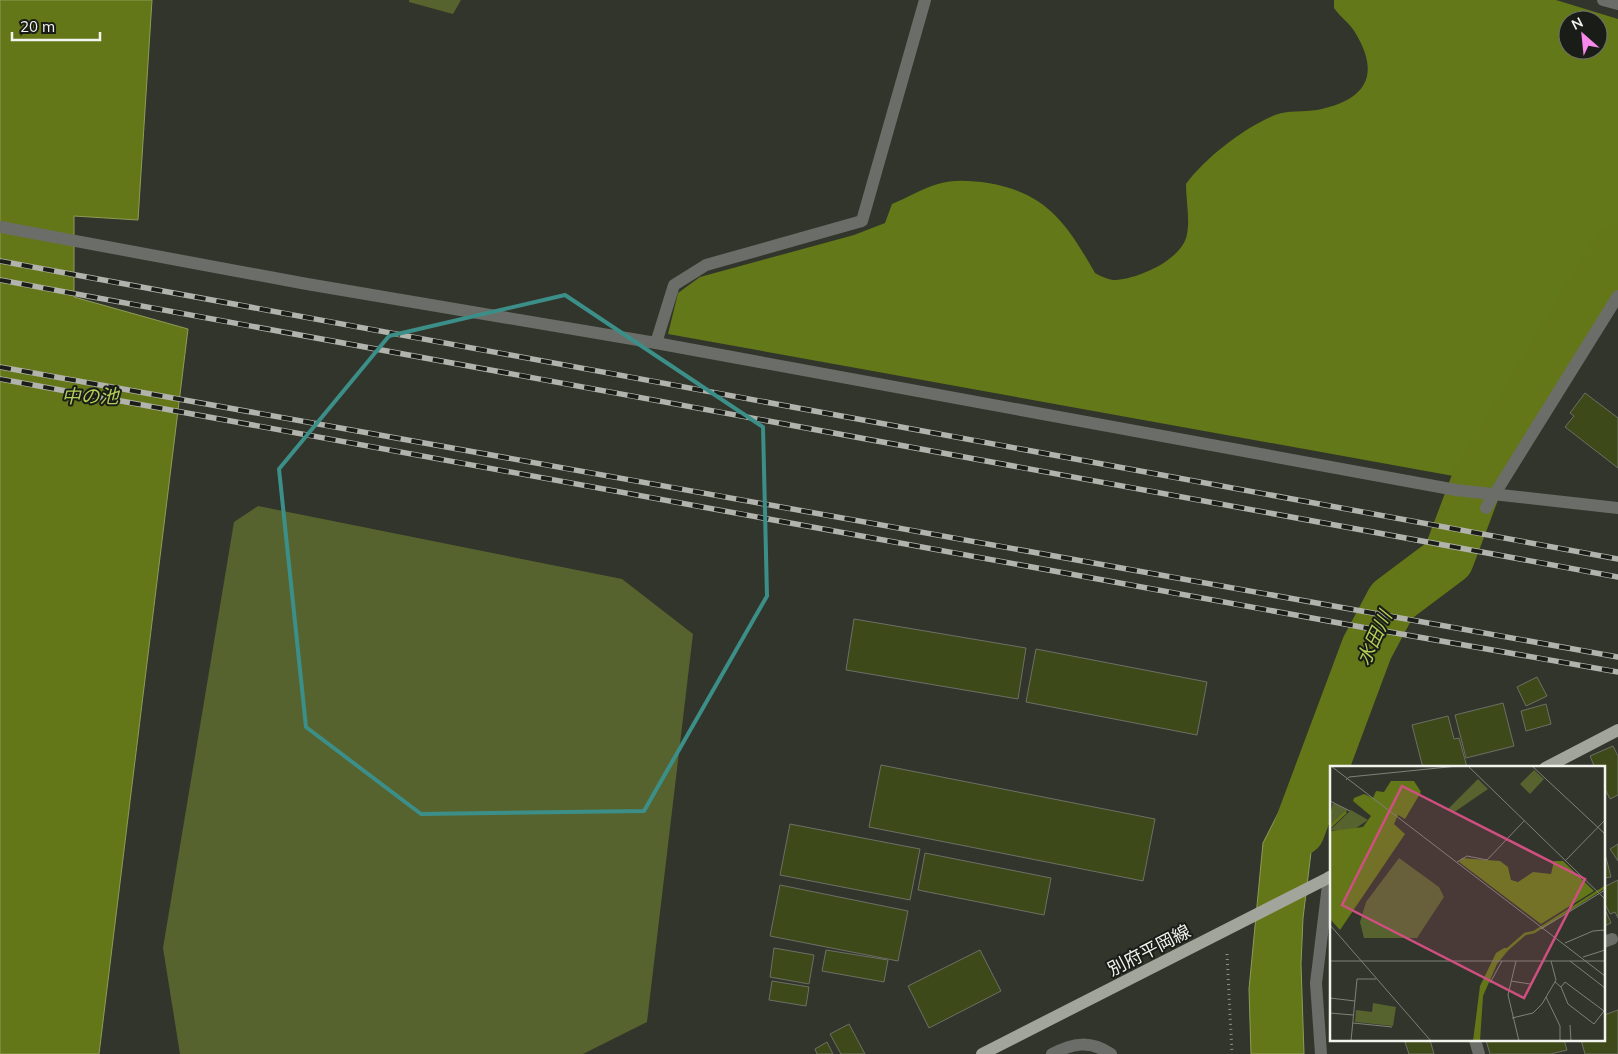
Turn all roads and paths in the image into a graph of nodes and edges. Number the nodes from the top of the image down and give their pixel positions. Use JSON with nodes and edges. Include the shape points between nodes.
{"nodes":[{"id":1,"x":925,"y":0,"type":"edge"},
{"id":2,"x":1604,"y":0,"type":"edge"},
{"id":3,"x":1618,"y":4,"type":"edge"},
{"id":4,"x":0,"y":227,"type":"edge"},
{"id":5,"x":1618,"y":296,"type":"edge"},
{"id":6,"x":656,"y":344,"type":"junction"},
{"id":7,"x":1492,"y":495,"type":"junction"},
{"id":8,"x":1486,"y":508,"type":"dead end"},
{"id":9,"x":1618,"y":508,"type":"edge"},
{"id":10,"x":1618,"y":730,"type":"edge"},
{"id":11,"x":1549,"y":766,"type":"edge"},
{"id":12,"x":1330,"y":877,"type":"edge"},
{"id":13,"x":1225,"y":931,"type":"junction"},
{"id":14,"x":1087,"y":1051,"type":"edge"},
{"id":15,"x":982,"y":1054,"type":"edge"},
{"id":16,"x":1052,"y":1054,"type":"edge"},
{"id":17,"x":1111,"y":1054,"type":"edge"},
{"id":18,"x":1232,"y":1054,"type":"edge"},
{"id":19,"x":1321,"y":1054,"type":"edge"}],
"edges":[{"from":1,"to":6,"type":"street","via":[[862,221],[706,265],[674,285]]},
{"from":2,"to":3,"type":"street"},
{"from":4,"to":6,"type":"street"},
{"from":5,"to":7,"type":"street"},
{"from":6,"to":7,"type":"street"},
{"from":7,"to":8,"type":"street"},
{"from":7,"to":9,"type":"street"},
{"from":10,"to":11,"type":"main road"},
{"from":12,"to":13,"type":"main road","name":"別府平岡線"},
{"from":12,"to":19,"type":"street","via":[[1316,983]]},
{"from":13,"to":15,"type":"main road","name":"別府平岡線"},
{"from":13,"to":18,"type":"path"},
{"from":14,"to":16,"type":"street","via":[[1070,1045]]},
{"from":14,"to":17,"type":"street"}]}
